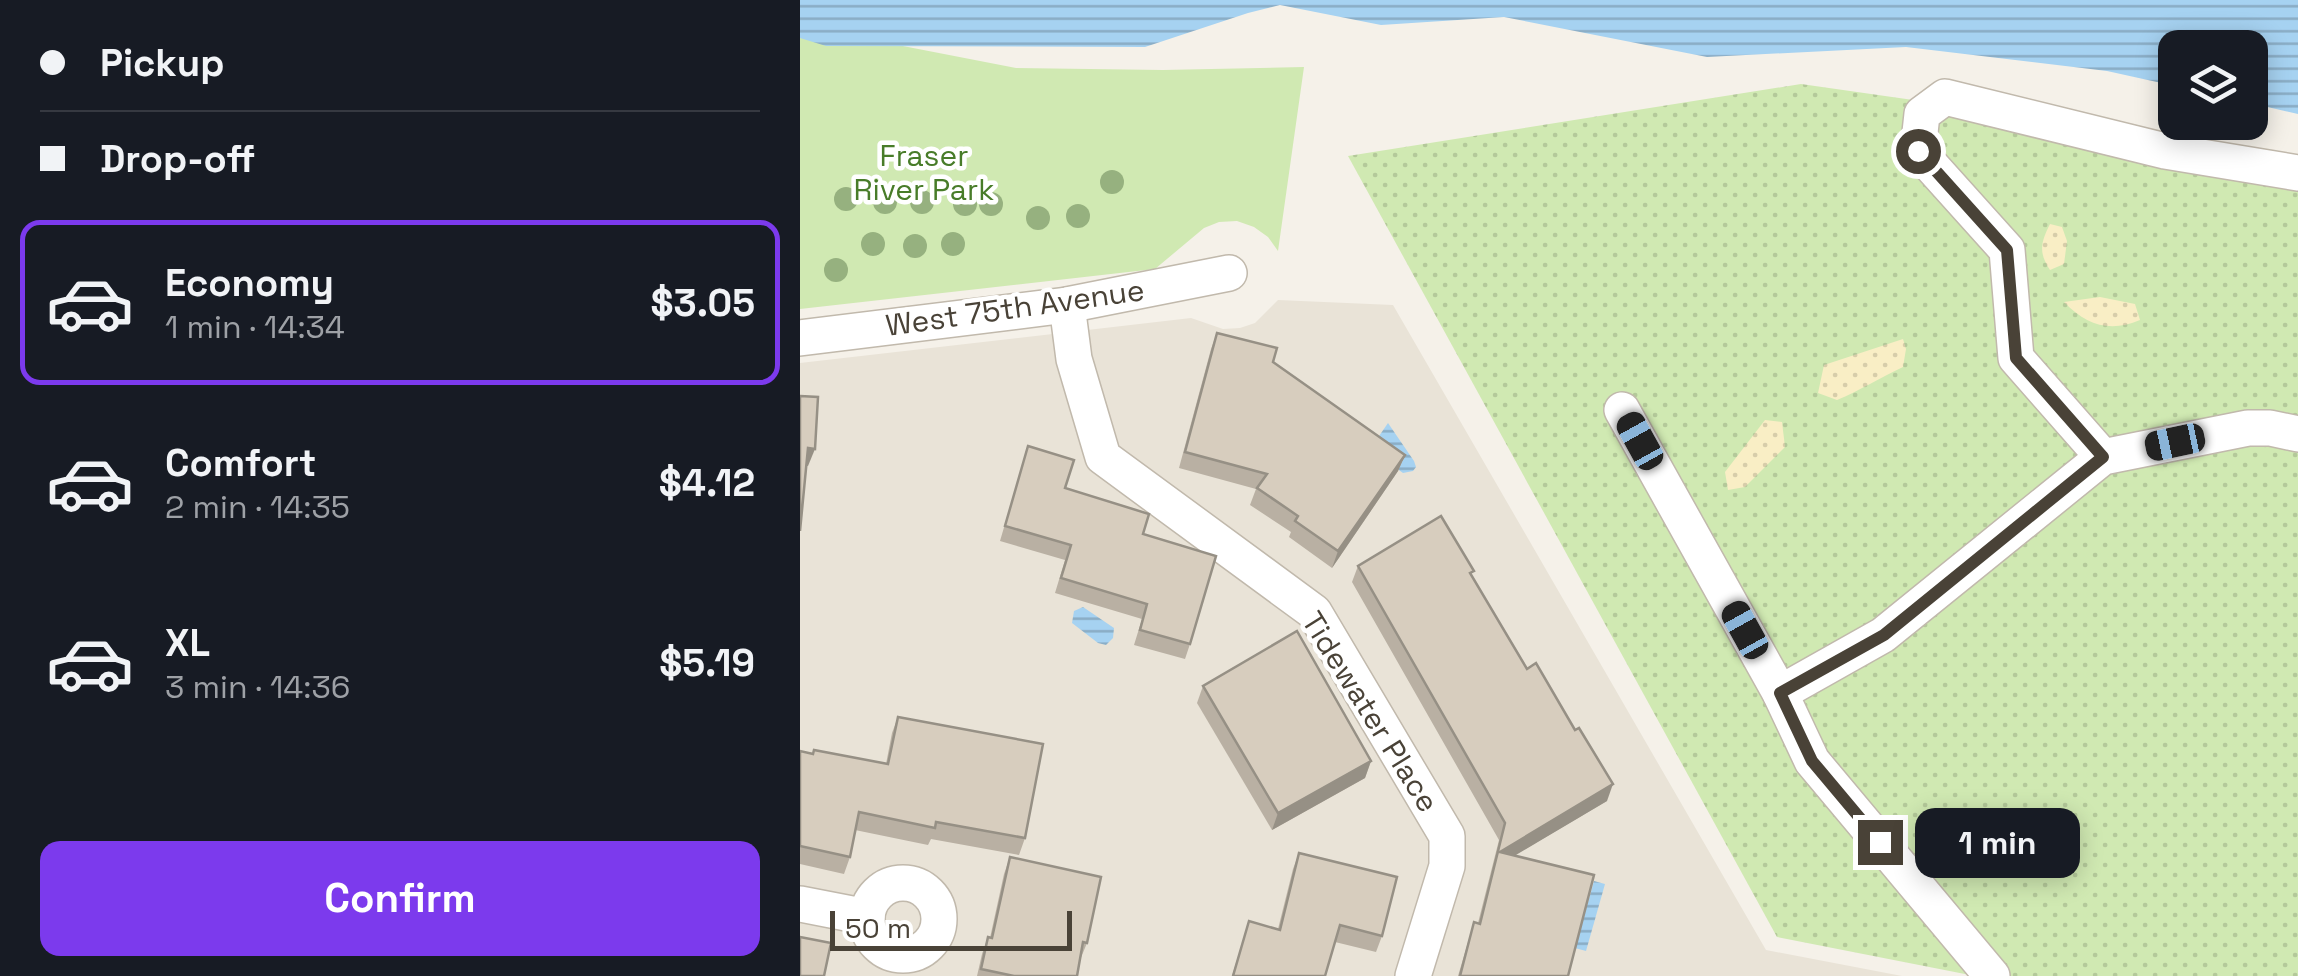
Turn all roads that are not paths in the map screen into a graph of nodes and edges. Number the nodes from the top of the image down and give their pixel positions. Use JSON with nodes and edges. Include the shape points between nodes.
{"nodes":[{"id":1,"x":2298,"y":173,"type":"edge"},
{"id":2,"x":1229,"y":273,"type":"dead end"},
{"id":3,"x":1067,"y":306,"type":"junction"},
{"id":4,"x":800,"y":338,"type":"edge"},
{"id":5,"x":1622,"y":410,"type":"dead end"},
{"id":6,"x":2298,"y":434,"type":"edge"},
{"id":7,"x":2103,"y":457,"type":"junction"},
{"id":8,"x":1780,"y":693,"type":"junction"},
{"id":9,"x":800,"y":904,"type":"edge"},
{"id":10,"x":867,"y":917,"type":"dead end"},
{"id":11,"x":1413,"y":976,"type":"edge"},
{"id":12,"x":1992,"y":976,"type":"edge"}],
"edges":[{"from":1,"to":7,"type":"street","via":[[2165,152],[1945,96],[1922,114],[1918,151],[2007,250],[2016,358]]},
{"from":2,"to":3,"type":"street","name":"West 75th Avenue"},
{"from":3,"to":4,"type":"street","name":"West 75th Avenue"},
{"from":3,"to":11,"type":"street","name":"Tidewater Place","via":[[1074,358],[1103,457],[1314,612],[1447,836],[1448,866]]},
{"from":5,"to":8,"type":"street"},
{"from":6,"to":7,"type":"street","via":[[2248,428]]},
{"from":7,"to":8,"type":"street","via":[[1884,635]]},
{"from":8,"to":12,"type":"street","via":[[1812,761]]},
{"from":9,"to":10,"type":"street"}]}
